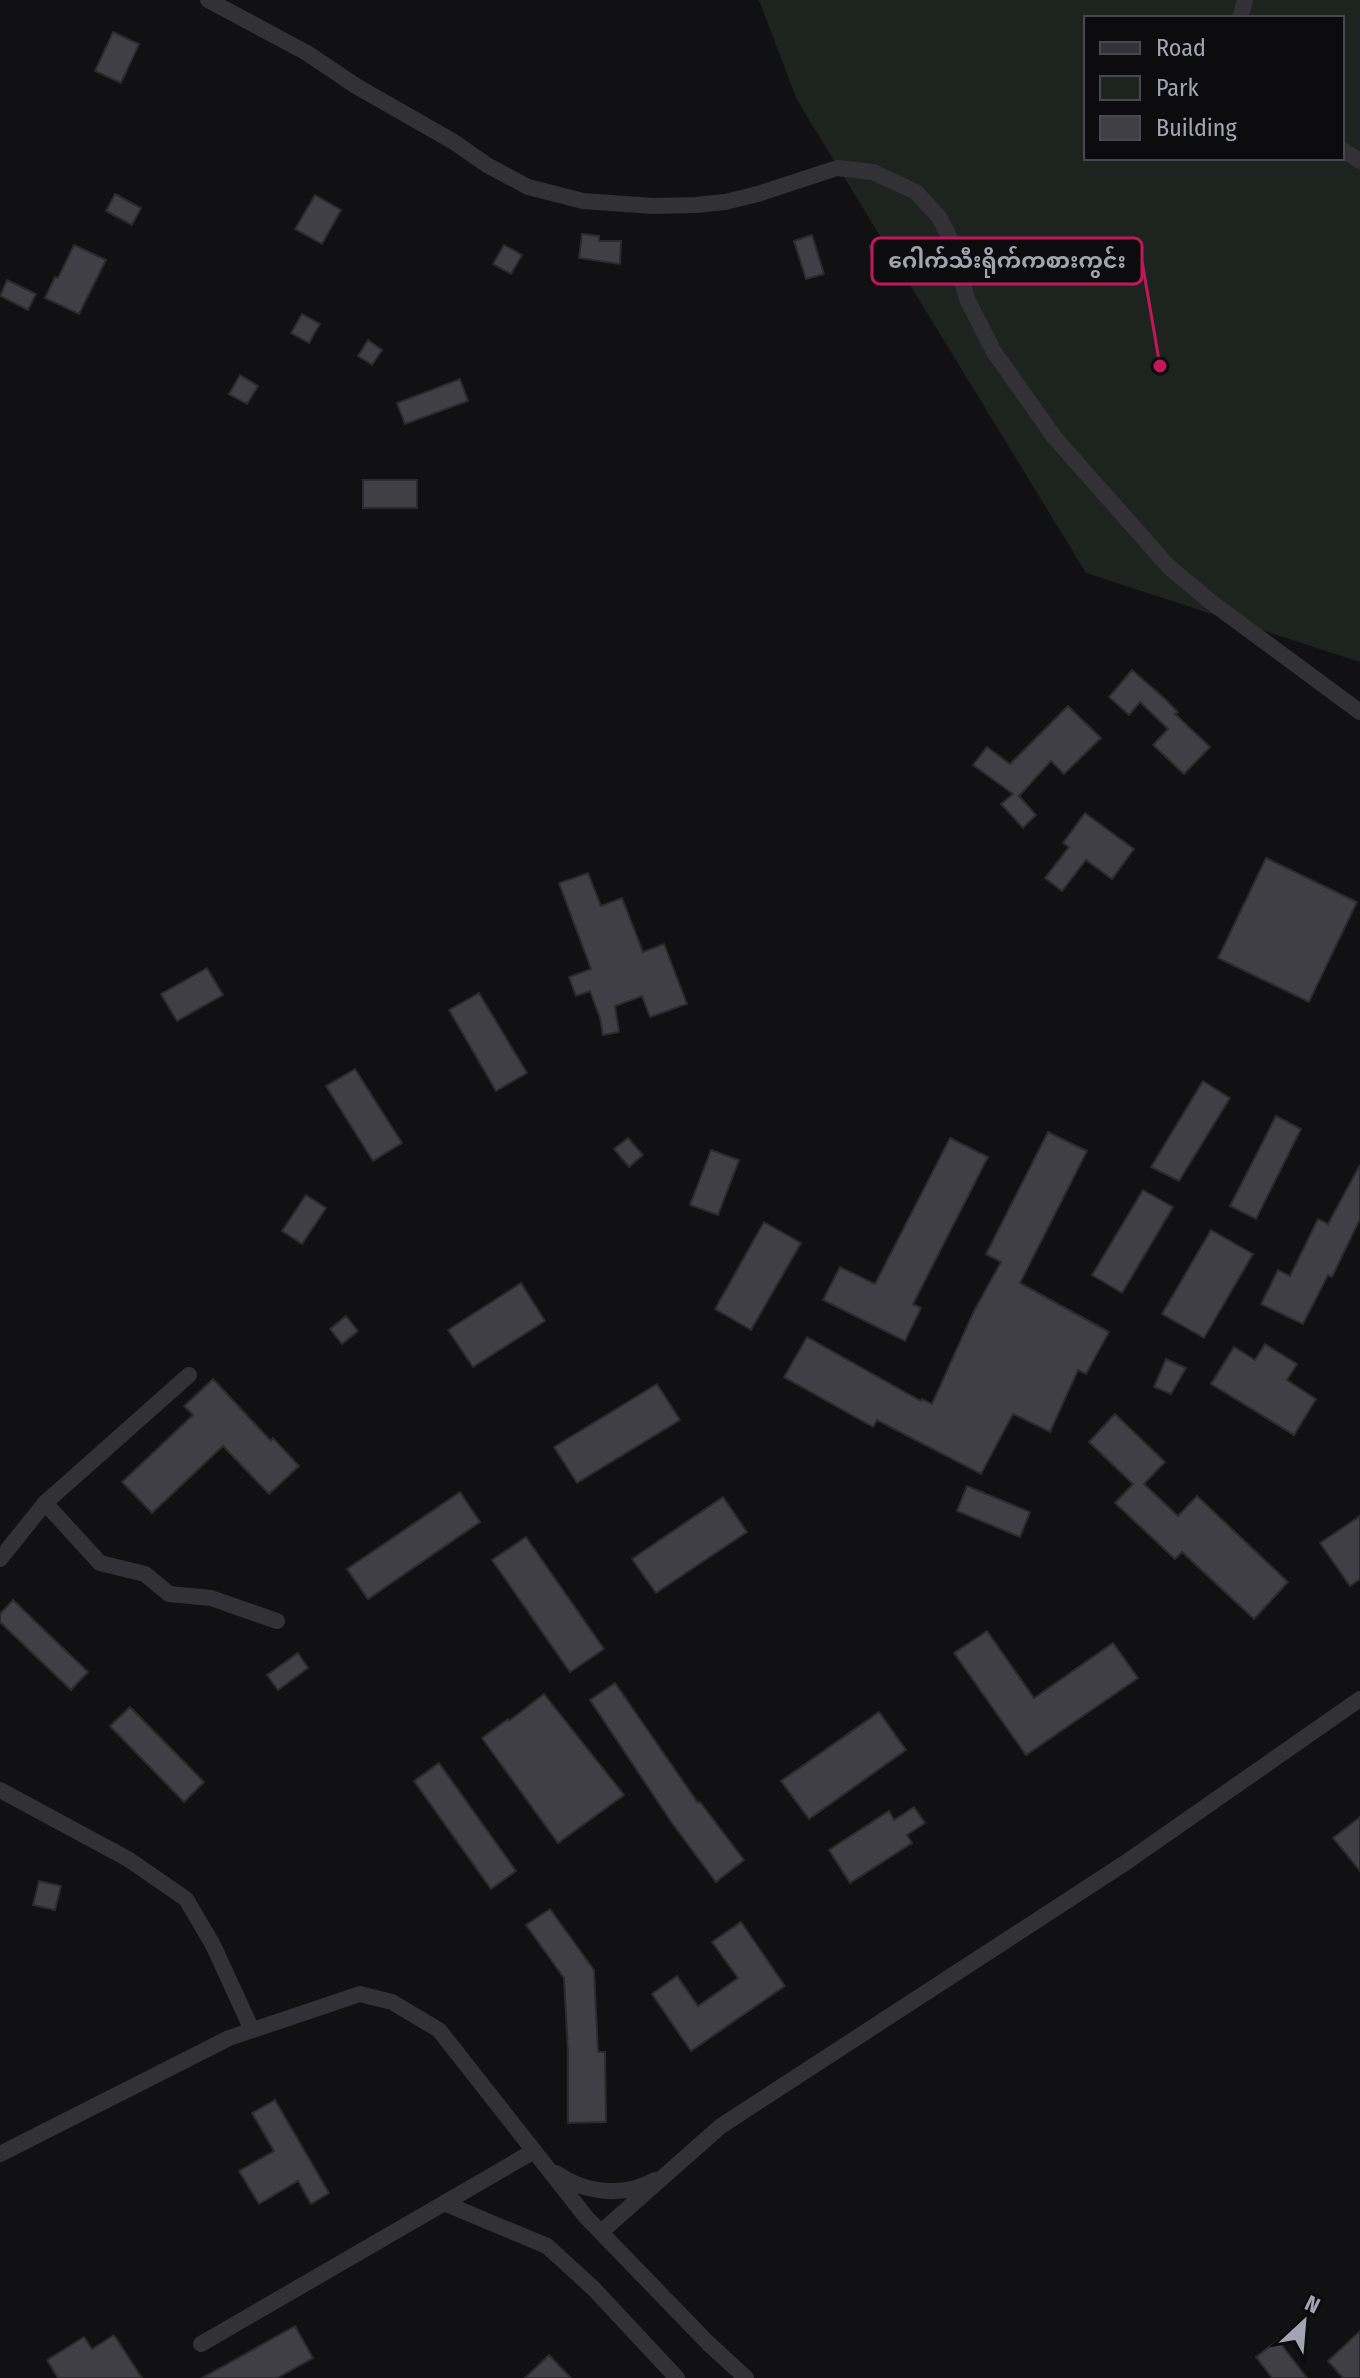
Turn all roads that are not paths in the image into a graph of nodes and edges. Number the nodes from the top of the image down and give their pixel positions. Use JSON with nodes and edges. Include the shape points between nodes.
{"nodes":[{"id":1,"x":208,"y":0,"type":"edge"},
{"id":2,"x":1360,"y":712,"type":"edge"},
{"id":3,"x":189,"y":1375,"type":"dead end"},
{"id":4,"x":45,"y":1503,"type":"junction"},
{"id":5,"x":0,"y":1559,"type":"edge"},
{"id":6,"x":277,"y":1621,"type":"dead end"},
{"id":7,"x":1360,"y":1699,"type":"edge"},
{"id":8,"x":0,"y":1790,"type":"edge"},
{"id":9,"x":252,"y":2030,"type":"junction"},
{"id":10,"x":534,"y":2151,"type":"junction"},
{"id":11,"x":0,"y":2154,"type":"edge"},
{"id":12,"x":545,"y":2165,"type":"junction"},
{"id":13,"x":670,"y":2171,"type":"junction"},
{"id":14,"x":444,"y":2203,"type":"junction"},
{"id":15,"x":601,"y":2232,"type":"junction"},
{"id":16,"x":201,"y":2344,"type":"dead end"},
{"id":17,"x":677,"y":2378,"type":"edge"},
{"id":18,"x":746,"y":2378,"type":"edge"}],
"edges":[{"from":1,"to":2,"type":"street","via":[[307,53],[528,187],[609,204],[696,205],[758,194],[837,168],[873,172],[916,192],[939,217],[952,242],[967,299],[994,352],[1055,438],[1169,567]]},
{"from":3,"to":4,"type":"street"},
{"from":4,"to":5,"type":"street"},
{"from":4,"to":6,"type":"street","via":[[100,1563],[145,1574],[169,1594],[211,1598]]},
{"from":7,"to":13,"type":"street","via":[[1125,1863],[721,2126]]},
{"from":8,"to":9,"type":"street","via":[[128,1859],[186,1899]]},
{"from":9,"to":10,"type":"street","via":[[360,1994],[392,2002],[439,2030]]},
{"from":9,"to":11,"type":"street"},
{"from":10,"to":12,"type":"street"},
{"from":10,"to":14,"type":"street"},
{"from":12,"to":13,"type":"street","via":[[567,2181],[593,2190],[647,2185]]},
{"from":12,"to":15,"type":"street"},
{"from":13,"to":15,"type":"street"},
{"from":14,"to":16,"type":"street"},
{"from":14,"to":17,"type":"street","via":[[547,2246]]},
{"from":15,"to":18,"type":"street"}]}
